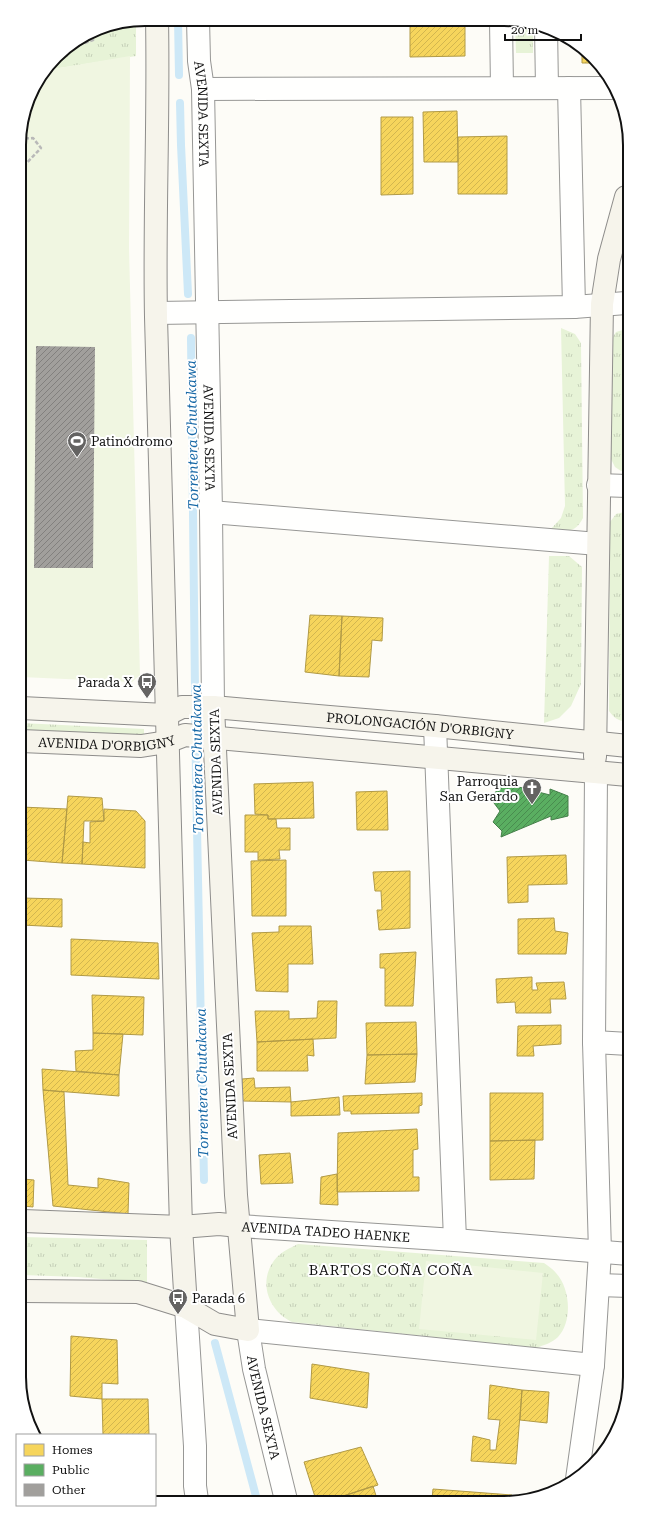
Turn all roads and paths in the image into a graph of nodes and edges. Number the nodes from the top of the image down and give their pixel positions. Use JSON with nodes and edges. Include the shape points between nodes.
{"nodes":[{"id":1,"x":157,"y":26,"type":"edge"},
{"id":2,"x":198,"y":26,"type":"edge"},
{"id":3,"x":501,"y":26,"type":"edge"},
{"id":4,"x":546,"y":34,"type":"edge"},
{"id":5,"x":95,"y":37,"type":"edge"},
{"id":6,"x":84,"y":43,"type":"edge"},
{"id":7,"x":203,"y":88,"type":"junction"},
{"id":8,"x":502,"y":88,"type":"junction"},
{"id":9,"x":547,"y":88,"type":"junction"},
{"id":10,"x":569,"y":88,"type":"junction"},
{"id":11,"x":608,"y":88,"type":"edge"},
{"id":12,"x":26,"y":138,"type":"edge"},
{"id":13,"x":26,"y":164,"type":"edge"},
{"id":14,"x":623,"y":208,"type":"edge"},
{"id":15,"x":623,"y":303,"type":"edge"},
{"id":16,"x":602,"y":304,"type":"junction"},
{"id":17,"x":574,"y":307,"type":"junction"},
{"id":18,"x":195,"y":312,"type":"junction"},
{"id":19,"x":156,"y":313,"type":"junction"},
{"id":20,"x":598,"y":485,"type":"junction"},
{"id":21,"x":623,"y":486,"type":"edge"},
{"id":22,"x":211,"y":512,"type":"junction"},
{"id":23,"x":598,"y":544,"type":"junction"},
{"id":24,"x":212,"y":707,"type":"junction"},
{"id":25,"x":26,"y":708,"type":"edge"},
{"id":26,"x":174,"y":711,"type":"junction"},
{"id":27,"x":435,"y":726,"type":"junction"},
{"id":28,"x":212,"y":737,"type":"junction"},
{"id":29,"x":176,"y":739,"type":"junction"},
{"id":30,"x":26,"y":741,"type":"edge"},
{"id":31,"x":595,"y":742,"type":"junction"},
{"id":32,"x":623,"y":745,"type":"edge"},
{"id":33,"x":436,"y":757,"type":"junction"},
{"id":34,"x":596,"y":773,"type":"junction"},
{"id":35,"x":623,"y":775,"type":"edge"},
{"id":36,"x":594,"y":1042,"type":"junction"},
{"id":37,"x":623,"y":1044,"type":"edge"},
{"id":38,"x":26,"y":1220,"type":"edge"},
{"id":39,"x":210,"y":1226,"type":"junction"},
{"id":40,"x":455,"y":1240,"type":"junction"},
{"id":41,"x":600,"y":1252,"type":"junction"},
{"id":42,"x":623,"y":1254,"type":"edge"},
{"id":43,"x":598,"y":1285,"type":"junction"},
{"id":44,"x":623,"y":1286,"type":"edge"},
{"id":45,"x":26,"y":1291,"type":"edge"},
{"id":46,"x":186,"y":1307,"type":"junction"},
{"id":47,"x":231,"y":1327,"type":"junction"},
{"id":48,"x":592,"y":1365,"type":"junction"},
{"id":49,"x":578,"y":1469,"type":"edge"},
{"id":50,"x":196,"y":1496,"type":"edge"},
{"id":51,"x":285,"y":1496,"type":"edge"}],
"edges":[{"from":1,"to":19,"type":"main road","name":"AVENIDA SEXTA"},
{"from":2,"to":7,"type":"street","name":"AVENIDA SEXTA"},
{"from":3,"to":8,"type":"street"},
{"from":4,"to":9,"type":"street"},
{"from":5,"to":6,"type":"path"},
{"from":7,"to":8,"type":"street"},
{"from":7,"to":18,"type":"street","name":"AVENIDA SEXTA"},
{"from":8,"to":9,"type":"street"},
{"from":9,"to":10,"type":"street"},
{"from":10,"to":11,"type":"street"},
{"from":10,"to":17,"type":"street"},
{"from":12,"to":13,"type":"path","via":[[33,138],[41,148]]},
{"from":14,"to":16,"type":"main road","via":[[609,259]]},
{"from":15,"to":16,"type":"street"},
{"from":16,"to":17,"type":"street"},
{"from":16,"to":20,"type":"main road"},
{"from":17,"to":18,"type":"street"},
{"from":18,"to":19,"type":"street"},
{"from":18,"to":22,"type":"street","name":"AVENIDA SEXTA"},
{"from":19,"to":26,"type":"main road","name":"AVENIDA SEXTA"},
{"from":20,"to":21,"type":"street"},
{"from":20,"to":23,"type":"main road"},
{"from":22,"to":23,"type":"street"},
{"from":22,"to":24,"type":"street","name":"AVENIDA SEXTA"},
{"from":23,"to":31,"type":"main road"},
{"from":24,"to":26,"type":"main road","name":"AVENIDA D'ORBIGNY"},
{"from":24,"to":27,"type":"main road","name":"PROLONGACIÓN D'ORBIGNY"},
{"from":24,"to":28,"type":"main road","name":"AVENIDA SEXTA"},
{"from":25,"to":26,"type":"main road","name":"AVENIDA D'ORBIGNY"},
{"from":26,"to":29,"type":"main road","name":"AVENIDA SEXTA"},
{"from":27,"to":31,"type":"main road","name":"PROLONGACIÓN D'ORBIGNY"},
{"from":27,"to":33,"type":"street"},
{"from":28,"to":29,"type":"main road","name":"AVENIDA D'ORBIGNY"},
{"from":28,"to":33,"type":"main road"},
{"from":28,"to":39,"type":"main road","name":"AVENIDA SEXTA","via":[[236,1195]]},
{"from":29,"to":30,"type":"main road","name":"AVENIDA D'ORBIGNY","via":[[141,746]]},
{"from":29,"to":39,"type":"main road","name":"AVENIDA SEXTA"},
{"from":31,"to":32,"type":"main road","name":"PROLONGACIÓN D'ORBIGNY"},
{"from":31,"to":34,"type":"main road"},
{"from":33,"to":34,"type":"main road"},
{"from":33,"to":40,"type":"street"},
{"from":34,"to":35,"type":"main road"},
{"from":34,"to":36,"type":"street"},
{"from":36,"to":37,"type":"street"},
{"from":36,"to":41,"type":"street"},
{"from":38,"to":39,"type":"main road","name":"AVENIDA TADEO HAENKE"},
{"from":39,"to":40,"type":"street","name":"AVENIDA TADEO HAENKE"},
{"from":39,"to":46,"type":"main road","name":"AVENIDA SEXTA"},
{"from":39,"to":47,"type":"main road","name":"AVENIDA SEXTA"},
{"from":40,"to":41,"type":"street","name":"AVENIDA TADEO HAENKE"},
{"from":41,"to":42,"type":"street","name":"AVENIDA TADEO HAENKE"},
{"from":41,"to":43,"type":"street"},
{"from":43,"to":44,"type":"street"},
{"from":43,"to":48,"type":"street"},
{"from":45,"to":46,"type":"main road","via":[[138,1292]]},
{"from":46,"to":47,"type":"main road"},
{"from":46,"to":50,"type":"street","name":"AVENIDA SEXTA"},
{"from":47,"to":48,"type":"street"},
{"from":47,"to":51,"type":"street","name":"AVENIDA SEXTA","via":[[254,1369]]},
{"from":48,"to":49,"type":"street"}]}
